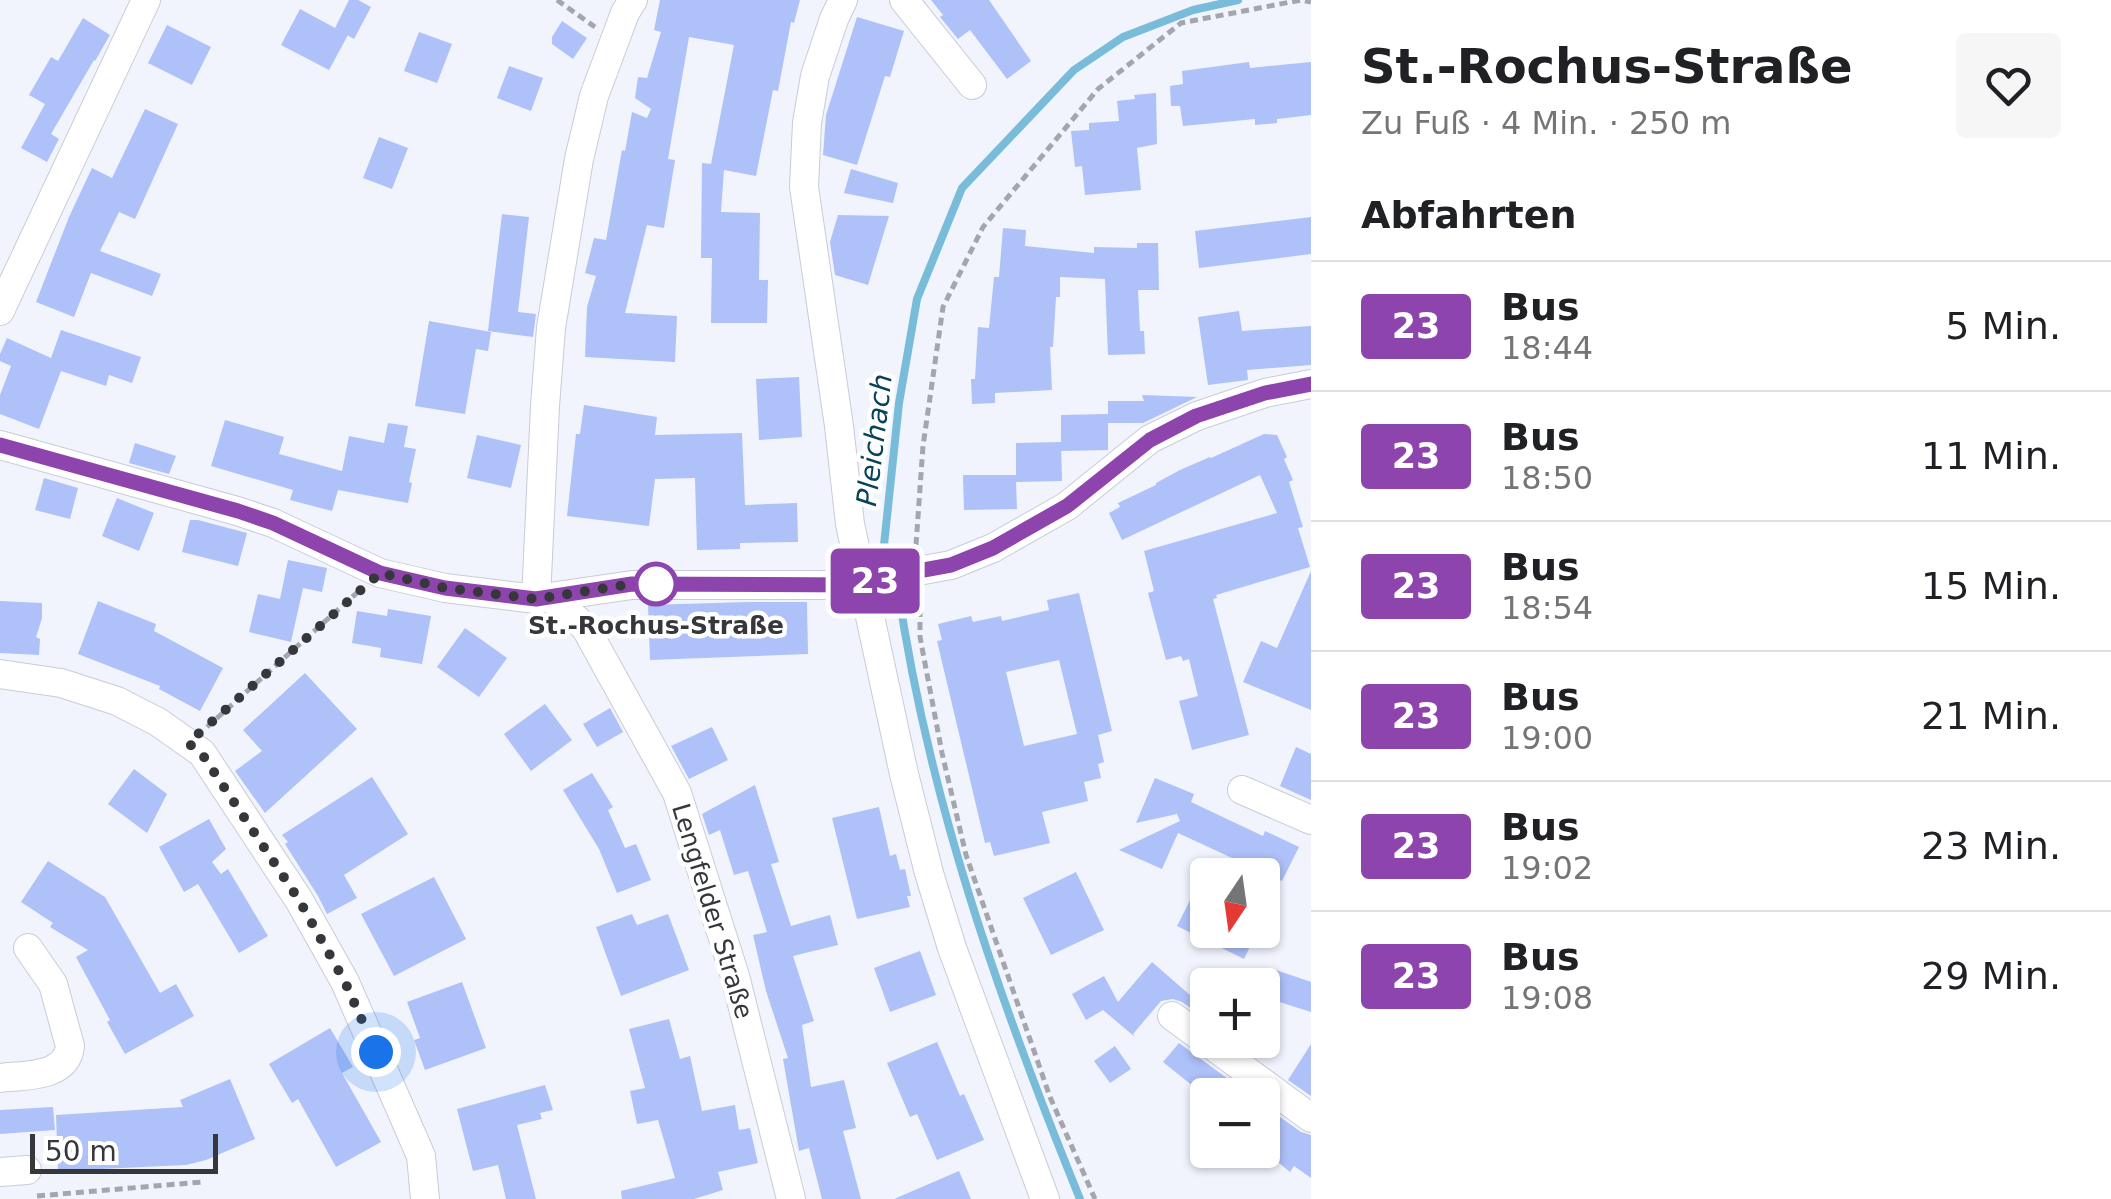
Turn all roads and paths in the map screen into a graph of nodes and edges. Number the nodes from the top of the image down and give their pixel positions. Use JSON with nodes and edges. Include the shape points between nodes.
{"nodes":[{"id":1,"x":146,"y":0,"type":"edge"},
{"id":2,"x":557,"y":0,"type":"edge"},
{"id":3,"x":633,"y":0,"type":"edge"},
{"id":4,"x":844,"y":0,"type":"edge"},
{"id":5,"x":904,"y":0,"type":"edge"},
{"id":6,"x":1311,"y":2,"type":"edge"},
{"id":7,"x":614,"y":40,"type":"junction"},
{"id":8,"x":972,"y":86,"type":"dead end"},
{"id":9,"x":0,"y":311,"type":"edge"},
{"id":10,"x":1311,"y":384,"type":"edge"},
{"id":11,"x":0,"y":446,"type":"edge"},
{"id":12,"x":912,"y":572,"type":"junction"},
{"id":13,"x":380,"y":573,"type":"junction"},
{"id":14,"x":863,"y":585,"type":"junction"},
{"id":15,"x":544,"y":598,"type":"junction"},
{"id":16,"x":0,"y":674,"type":"edge"},
{"id":17,"x":188,"y":743,"type":"junction"},
{"id":18,"x":1242,"y":790,"type":"dead end"},
{"id":19,"x":1311,"y":820,"type":"edge"},
{"id":20,"x":28,"y":948,"type":"dead end"},
{"id":21,"x":1172,"y":1016,"type":"dead end"},
{"id":22,"x":0,"y":1078,"type":"edge"},
{"id":23,"x":1311,"y":1118,"type":"edge"},
{"id":24,"x":13,"y":1171,"type":"edge"},
{"id":25,"x":202,"y":1182,"type":"dead end"},
{"id":26,"x":425,"y":1199,"type":"edge"},
{"id":27,"x":791,"y":1199,"type":"edge"},
{"id":28,"x":1045,"y":1199,"type":"edge"},
{"id":29,"x":1095,"y":1199,"type":"edge"}],
"edges":[{"from":1,"to":9,"type":"street"},
{"from":2,"to":7,"type":"path"},
{"from":3,"to":7,"type":"street"},
{"from":4,"to":14,"type":"street","via":[[815,76],[804,187]]},
{"from":5,"to":8,"type":"street"},
{"from":6,"to":12,"type":"path","via":[[1180,24],[1098,89],[983,227],[943,307]]},
{"from":7,"to":15,"type":"street","via":[[579,160],[551,328]]},
{"from":10,"to":12,"type":"street","via":[[1196,416],[1150,440],[1026,530],[951,565]]},
{"from":11,"to":13,"type":"street","via":[[273,523]]},
{"from":12,"to":14,"type":"street"},
{"from":12,"to":29,"type":"path","via":[[966,855],[1050,1097]]},
{"from":13,"to":15,"type":"street","via":[[445,588]]},
{"from":13,"to":17,"type":"path"},
{"from":14,"to":15,"type":"street","via":[[632,584]]},
{"from":14,"to":28,"type":"street","via":[[929,873]]},
{"from":15,"to":27,"type":"street","name":"Lengfelder Straße","via":[[585,627],[677,793],[735,976]]},
{"from":16,"to":17,"type":"street","via":[[61,682],[117,702]]},
{"from":17,"to":26,"type":"street","via":[[248,821],[345,982],[421,1156]]},
{"from":18,"to":19,"type":"street"},
{"from":20,"to":22,"type":"street","via":[[53,984],[69,1057],[45,1073]]},
{"from":21,"to":23,"type":"street"},
{"from":24,"to":25,"type":"path","via":[[30,1196]]}]}
